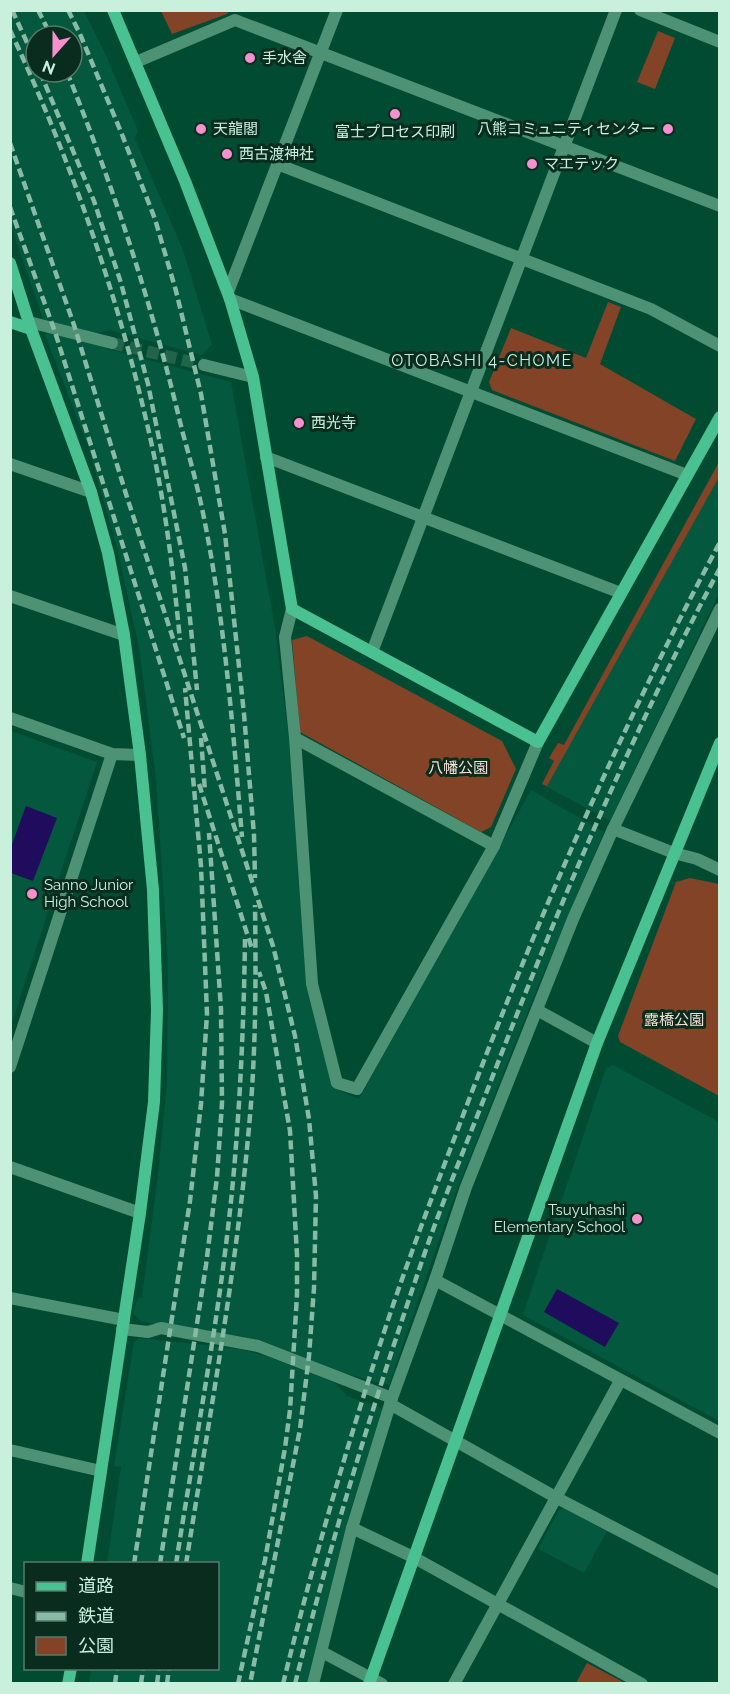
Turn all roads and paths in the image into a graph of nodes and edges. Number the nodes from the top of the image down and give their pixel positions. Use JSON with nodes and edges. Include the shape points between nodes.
{"nodes":[{"id":1,"x":113,"y":10,"type":"edge"},
{"id":2,"x":337,"y":10,"type":"edge"},
{"id":3,"x":616,"y":10,"type":"edge"},
{"id":4,"x":640,"y":10,"type":"edge"},
{"id":5,"x":237,"y":15,"type":"edge"},
{"id":6,"x":720,"y":42,"type":"edge"},
{"id":7,"x":320,"y":53,"type":"junction"},
{"id":8,"x":136,"y":62,"type":"junction"},
{"id":9,"x":565,"y":146,"type":"junction"},
{"id":10,"x":277,"y":164,"type":"junction"},
{"id":11,"x":720,"y":206,"type":"edge"},
{"id":12,"x":521,"y":259,"type":"junction"},
{"id":13,"x":10,"y":263,"type":"edge"},
{"id":14,"x":229,"y":296,"type":"junction"},
{"id":15,"x":10,"y":322,"type":"edge"},
{"id":16,"x":30,"y":326,"type":"junction"},
{"id":17,"x":112,"y":343,"type":"tunnel mouth"},
{"id":18,"x":720,"y":346,"type":"edge"},
{"id":19,"x":204,"y":365,"type":"tunnel mouth"},
{"id":20,"x":253,"y":377,"type":"junction"},
{"id":21,"x":471,"y":392,"type":"junction"},
{"id":22,"x":720,"y":417,"type":"edge"},
{"id":23,"x":266,"y":457,"type":"junction"},
{"id":24,"x":10,"y":464,"type":"edge"},
{"id":25,"x":687,"y":475,"type":"junction"},
{"id":26,"x":91,"y":492,"type":"junction"},
{"id":27,"x":423,"y":517,"type":"junction"},
{"id":28,"x":621,"y":593,"type":"junction"},
{"id":29,"x":10,"y":596,"type":"edge"},
{"id":30,"x":292,"y":609,"type":"junction"},
{"id":31,"x":720,"y":609,"type":"edge"},
{"id":32,"x":124,"y":635,"type":"junction"},
{"id":33,"x":372,"y":652,"type":"junction"},
{"id":34,"x":10,"y":718,"type":"edge"},
{"id":35,"x":295,"y":738,"type":"junction"},
{"id":36,"x":538,"y":742,"type":"junction"},
{"id":37,"x":720,"y":743,"type":"edge"},
{"id":38,"x":112,"y":754,"type":"junction"},
{"id":39,"x":140,"y":755,"type":"junction"},
{"id":40,"x":613,"y":829,"type":"junction"},
{"id":41,"x":494,"y":846,"type":"junction"},
{"id":42,"x":674,"y":853,"type":"junction"},
{"id":43,"x":720,"y":870,"type":"edge"},
{"id":44,"x":537,"y":1010,"type":"junction"},
{"id":45,"x":597,"y":1043,"type":"junction"},
{"id":46,"x":10,"y":1066,"type":"edge"},
{"id":47,"x":10,"y":1167,"type":"edge"},
{"id":48,"x":140,"y":1213,"type":"junction"},
{"id":49,"x":435,"y":1280,"type":"junction"},
{"id":50,"x":10,"y":1298,"type":"edge"},
{"id":51,"x":501,"y":1315,"type":"junction"},
{"id":52,"x":123,"y":1324,"type":"junction"},
{"id":53,"x":621,"y":1381,"type":"junction"},
{"id":54,"x":391,"y":1401,"type":"junction"},
{"id":55,"x":720,"y":1433,"type":"edge"},
{"id":56,"x":455,"y":1440,"type":"junction"},
{"id":57,"x":10,"y":1450,"type":"edge"},
{"id":58,"x":100,"y":1471,"type":"junction"},
{"id":59,"x":557,"y":1498,"type":"junction"},
{"id":60,"x":352,"y":1528,"type":"junction"},
{"id":61,"x":413,"y":1557,"type":"junction"},
{"id":62,"x":87,"y":1562,"type":"edge"},
{"id":63,"x":720,"y":1583,"type":"edge"},
{"id":64,"x":498,"y":1605,"type":"junction"},
{"id":65,"x":322,"y":1652,"type":"junction"},
{"id":66,"x":374,"y":1682,"type":"edge"},
{"id":67,"x":313,"y":1683,"type":"edge"},
{"id":68,"x":454,"y":1683,"type":"edge"},
{"id":69,"x":642,"y":1683,"type":"edge"}],
"edges":[{"from":1,"to":8,"type":"street"},
{"from":2,"to":7,"type":"street"},
{"from":3,"to":9,"type":"street"},
{"from":4,"to":6,"type":"street"},
{"from":5,"to":7,"type":"street"},
{"from":5,"to":8,"type":"street"},
{"from":7,"to":9,"type":"street"},
{"from":7,"to":10,"type":"street"},
{"from":8,"to":14,"type":"street"},
{"from":9,"to":11,"type":"street"},
{"from":9,"to":12,"type":"street"},
{"from":10,"to":12,"type":"street"},
{"from":10,"to":14,"type":"street"},
{"from":12,"to":18,"type":"street","via":[[651,309]]},
{"from":12,"to":21,"type":"street"},
{"from":13,"to":16,"type":"street"},
{"from":14,"to":20,"type":"street"},
{"from":14,"to":21,"type":"street"},
{"from":15,"to":16,"type":"street"},
{"from":16,"to":17,"type":"street"},
{"from":16,"to":26,"type":"street"},
{"from":19,"to":20,"type":"street"},
{"from":20,"to":23,"type":"street"},
{"from":21,"to":25,"type":"street"},
{"from":21,"to":27,"type":"street"},
{"from":22,"to":25,"type":"street"},
{"from":23,"to":27,"type":"street"},
{"from":23,"to":30,"type":"street"},
{"from":24,"to":26,"type":"street"},
{"from":25,"to":28,"type":"street"},
{"from":26,"to":32,"type":"street"},
{"from":27,"to":28,"type":"street"},
{"from":27,"to":33,"type":"street"},
{"from":28,"to":36,"type":"street"},
{"from":29,"to":32,"type":"street"},
{"from":30,"to":33,"type":"street"},
{"from":30,"to":35,"type":"street","via":[[285,637]]},
{"from":31,"to":40,"type":"street"},
{"from":32,"to":39,"type":"street"},
{"from":33,"to":36,"type":"street"},
{"from":34,"to":38,"type":"street"},
{"from":35,"to":41,"type":"street"},
{"from":35,"to":41,"type":"street","via":[[312,984],[337,1083],[357,1089]]},
{"from":36,"to":41,"type":"street"},
{"from":37,"to":42,"type":"street"},
{"from":38,"to":39,"type":"street"},
{"from":38,"to":46,"type":"street"},
{"from":39,"to":48,"type":"street","via":[[153,890],[158,1010],[154,1102]]},
{"from":40,"to":42,"type":"street"},
{"from":40,"to":44,"type":"street"},
{"from":42,"to":43,"type":"street"},
{"from":42,"to":45,"type":"street"},
{"from":44,"to":45,"type":"street"},
{"from":44,"to":49,"type":"street","via":[[466,1187]]},
{"from":45,"to":51,"type":"street"},
{"from":47,"to":48,"type":"street"},
{"from":48,"to":52,"type":"street"},
{"from":49,"to":51,"type":"street"},
{"from":49,"to":54,"type":"street"},
{"from":50,"to":52,"type":"street"},
{"from":51,"to":53,"type":"street"},
{"from":51,"to":56,"type":"street"},
{"from":52,"to":54,"type":"street","via":[[148,1332],[161,1328],[258,1346]]},
{"from":52,"to":58,"type":"street"},
{"from":53,"to":55,"type":"street"},
{"from":53,"to":59,"type":"street"},
{"from":54,"to":56,"type":"street"},
{"from":54,"to":60,"type":"street"},
{"from":56,"to":59,"type":"street"},
{"from":56,"to":61,"type":"street"},
{"from":57,"to":58,"type":"street"},
{"from":58,"to":62,"type":"street"},
{"from":59,"to":63,"type":"street"},
{"from":59,"to":64,"type":"street"},
{"from":60,"to":61,"type":"street"},
{"from":60,"to":65,"type":"street"},
{"from":61,"to":64,"type":"street"},
{"from":61,"to":66,"type":"street"},
{"from":64,"to":68,"type":"street"},
{"from":64,"to":69,"type":"street"},
{"from":65,"to":66,"type":"street"},
{"from":65,"to":67,"type":"street"}]}
